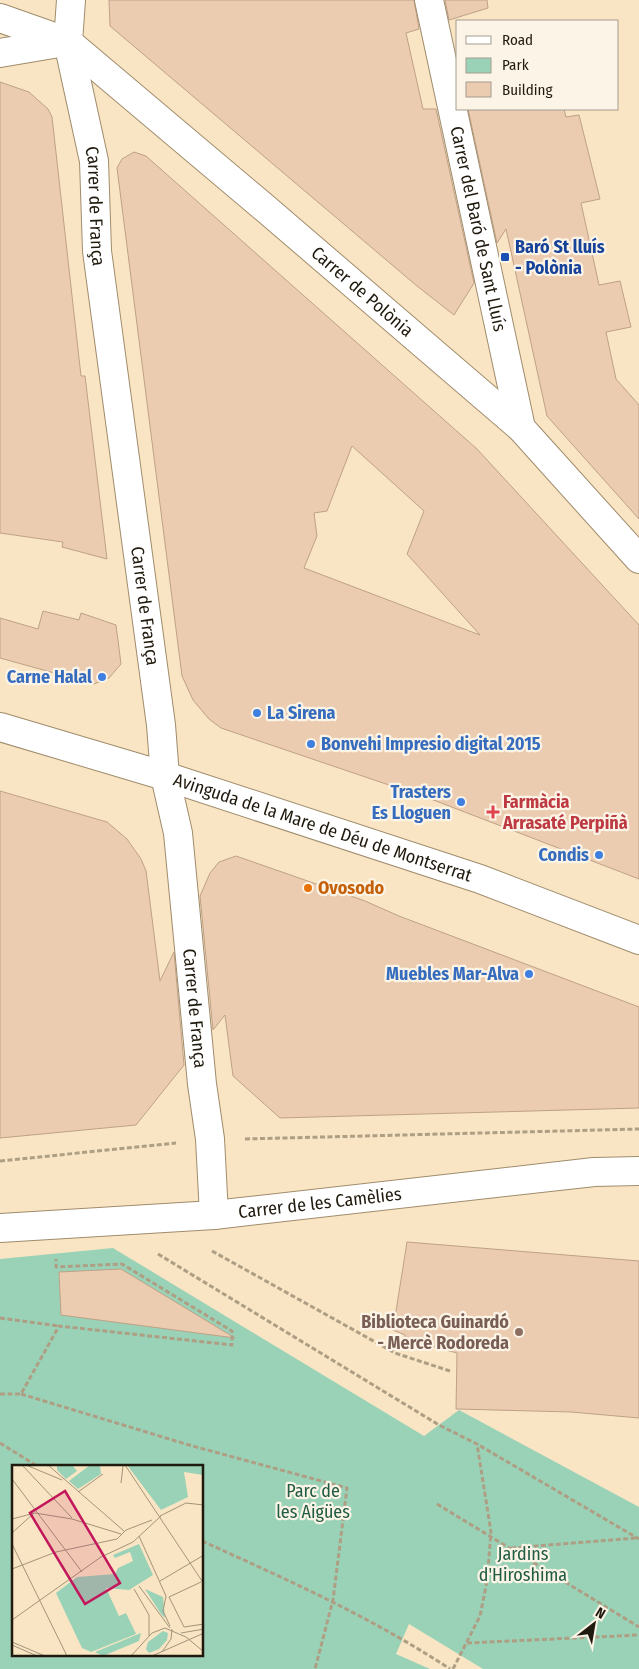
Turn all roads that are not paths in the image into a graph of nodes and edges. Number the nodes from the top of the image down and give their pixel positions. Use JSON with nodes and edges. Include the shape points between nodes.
{"nodes":[{"id":1,"x":71,"y":0,"type":"edge"},
{"id":2,"x":429,"y":0,"type":"edge"},
{"id":3,"x":0,"y":18,"type":"edge"},
{"id":4,"x":68,"y":42,"type":"junction"},
{"id":5,"x":0,"y":54,"type":"edge"},
{"id":6,"x":521,"y":428,"type":"junction"},
{"id":7,"x":639,"y":559,"type":"edge"},
{"id":8,"x":0,"y":728,"type":"edge"},
{"id":9,"x":165,"y":776,"type":"junction"},
{"id":10,"x":639,"y":940,"type":"edge"},
{"id":11,"x":639,"y":1171,"type":"edge"},
{"id":12,"x":214,"y":1215,"type":"junction"},
{"id":13,"x":0,"y":1228,"type":"edge"}],
"edges":[{"from":1,"to":4,"type":"street","name":"Carrer de França"},
{"from":2,"to":6,"type":"street","name":"Carrer del Baró de Sant Lluís"},
{"from":3,"to":4,"type":"street"},
{"from":4,"to":5,"type":"street"},
{"from":4,"to":6,"type":"street","name":"Carrer de Polònia"},
{"from":4,"to":9,"type":"street","name":"Carrer de França","via":[[94,161],[97,251],[161,725]]},
{"from":6,"to":7,"type":"street","name":"Carrer de Polònia"},
{"from":8,"to":9,"type":"street","name":"Avinguda de la Mare de Déu de Montserrat"},
{"from":9,"to":10,"type":"street","name":"Avinguda de la Mare de Déu de Montserrat","via":[[480,879]]},
{"from":9,"to":12,"type":"street","name":"Carrer de França","via":[[178,833],[210,1139]]},
{"from":11,"to":12,"type":"street","name":"Carrer de les Camèlies","via":[[594,1172]]},
{"from":12,"to":13,"type":"street","name":"Carrer de les Camèlies"}]}
